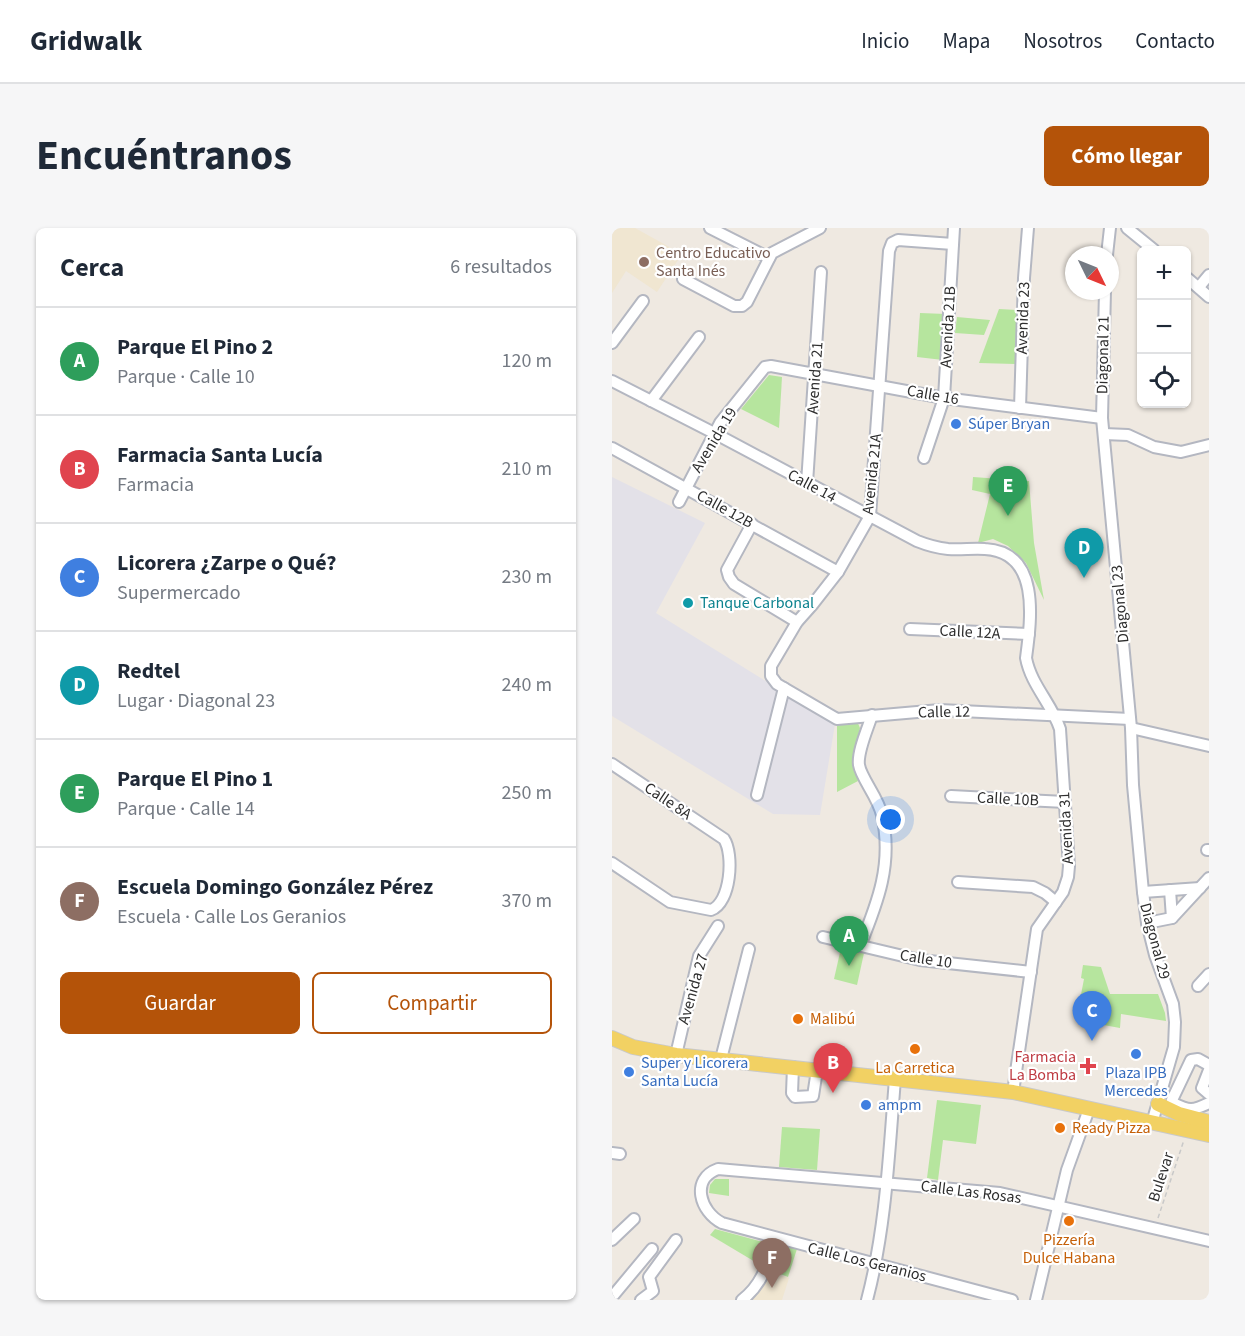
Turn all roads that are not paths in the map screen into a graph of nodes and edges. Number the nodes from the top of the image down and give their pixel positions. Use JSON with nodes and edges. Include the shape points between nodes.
{"nodes":[{"id":1,"x":710,"y":228,"type":"edge"},
{"id":2,"x":820,"y":228,"type":"edge"},
{"id":3,"x":954,"y":228,"type":"edge"},
{"id":4,"x":1028,"y":228,"type":"edge"},
{"id":5,"x":1110,"y":228,"type":"edge"},
{"id":6,"x":1127,"y":228,"type":"edge"},
{"id":7,"x":953,"y":244,"type":"junction"},
{"id":8,"x":1108,"y":246,"type":"edge"},
{"id":9,"x":1149,"y":246,"type":"edge"},
{"id":10,"x":769,"y":258,"type":"junction"},
{"id":11,"x":821,"y":272,"type":"dead end"},
{"id":12,"x":1209,"y":275,"type":"edge"},
{"id":13,"x":683,"y":279,"type":"dead end"},
{"id":14,"x":1191,"y":281,"type":"edge"},
{"id":15,"x":1199,"y":287,"type":"junction"},
{"id":16,"x":1209,"y":297,"type":"edge"},
{"id":17,"x":1105,"y":300,"type":"edge"},
{"id":18,"x":643,"y":302,"type":"dead end"},
{"id":19,"x":699,"y":337,"type":"dead end"},
{"id":20,"x":612,"y":343,"type":"edge"},
{"id":21,"x":765,"y":367,"type":"joint"},
{"id":22,"x":815,"y":375,"type":"junction"},
{"id":23,"x":612,"y":381,"type":"edge"},
{"id":24,"x":879,"y":385,"type":"junction"},
{"id":25,"x":944,"y":398,"type":"junction"},
{"id":26,"x":651,"y":401,"type":"junction"},
{"id":27,"x":1020,"y":408,"type":"junction"},
{"id":28,"x":1102,"y":418,"type":"junction"},
{"id":29,"x":714,"y":433,"type":"junction"},
{"id":30,"x":1104,"y":434,"type":"junction"},
{"id":31,"x":1209,"y":445,"type":"edge"},
{"id":32,"x":612,"y":448,"type":"edge"},
{"id":33,"x":924,"y":458,"type":"dead end"},
{"id":34,"x":807,"y":483,"type":"junction"},
{"id":35,"x":687,"y":488,"type":"junction"},
{"id":36,"x":679,"y":502,"type":"dead end"},
{"id":37,"x":870,"y":516,"type":"junction"},
{"id":38,"x":752,"y":524,"type":"junction"},
{"id":39,"x":1018,"y":565,"type":"joint"},
{"id":40,"x":838,"y":572,"type":"junction"},
{"id":41,"x":797,"y":622,"type":"junction"},
{"id":42,"x":910,"y":629,"type":"dead end"},
{"id":43,"x":1029,"y":634,"type":"junction"},
{"id":44,"x":771,"y":676,"type":"joint"},
{"id":45,"x":784,"y":688,"type":"junction"},
{"id":46,"x":872,"y":715,"type":"junction"},
{"id":47,"x":1055,"y":715,"type":"junction"},
{"id":48,"x":1130,"y":724,"type":"junction"},
{"id":49,"x":1209,"y":746,"type":"edge"},
{"id":50,"x":614,"y":770,"type":"edge"},
{"id":51,"x":757,"y":795,"type":"dead end"},
{"id":52,"x":951,"y":796,"type":"dead end"},
{"id":53,"x":1065,"y":802,"type":"junction"},
{"id":54,"x":612,"y":863,"type":"edge"},
{"id":55,"x":1209,"y":878,"type":"edge"},
{"id":56,"x":958,"y":882,"type":"dead end"},
{"id":57,"x":1200,"y":888,"type":"junction"},
{"id":58,"x":1170,"y":890,"type":"junction"},
{"id":59,"x":1143,"y":892,"type":"junction"},
{"id":60,"x":1056,"y":903,"type":"junction"},
{"id":61,"x":1172,"y":918,"type":"junction"},
{"id":62,"x":1147,"y":923,"type":"junction"},
{"id":63,"x":718,"y":926,"type":"dead end"},
{"id":64,"x":823,"y":937,"type":"dead end"},
{"id":65,"x":860,"y":946,"type":"junction"},
{"id":66,"x":749,"y":949,"type":"dead end"},
{"id":67,"x":1031,"y":972,"type":"junction"},
{"id":68,"x":1209,"y":974,"type":"edge"},
{"id":69,"x":1198,"y":986,"type":"dead end"},
{"id":70,"x":612,"y":1038,"type":"edge"},
{"id":71,"x":676,"y":1055,"type":"junction"},
{"id":72,"x":721,"y":1059,"type":"junction"},
{"id":73,"x":1209,"y":1065,"type":"edge"},
{"id":74,"x":793,"y":1067,"type":"junction"},
{"id":75,"x":817,"y":1070,"type":"junction"},
{"id":76,"x":1209,"y":1070,"type":"edge"},
{"id":77,"x":895,"y":1078,"type":"junction"},
{"id":78,"x":1013,"y":1092,"type":"junction"},
{"id":79,"x":1209,"y":1094,"type":"edge"},
{"id":80,"x":1209,"y":1103,"type":"edge"},
{"id":81,"x":1158,"y":1104,"type":"junction"},
{"id":82,"x":1089,"y":1109,"type":"junction"},
{"id":83,"x":1209,"y":1122,"type":"edge"},
{"id":84,"x":1152,"y":1123,"type":"junction"},
{"id":85,"x":1209,"y":1135,"type":"edge"},
{"id":86,"x":886,"y":1182,"type":"junction"},
{"id":87,"x":1057,"y":1206,"type":"junction"},
{"id":88,"x":634,"y":1220,"type":"dead end"},
{"id":89,"x":722,"y":1222,"type":"joint"},
{"id":90,"x":777,"y":1238,"type":"junction"},
{"id":91,"x":612,"y":1240,"type":"edge"},
{"id":92,"x":676,"y":1240,"type":"dead end"},
{"id":93,"x":1209,"y":1241,"type":"edge"},
{"id":94,"x":652,"y":1249,"type":"dead end"},
{"id":95,"x":876,"y":1265,"type":"junction"},
{"id":96,"x":612,"y":1297,"type":"edge"},
{"id":97,"x":641,"y":1300,"type":"edge"},
{"id":98,"x":742,"y":1300,"type":"edge"},
{"id":99,"x":867,"y":1300,"type":"edge"},
{"id":100,"x":1012,"y":1300,"type":"edge"},
{"id":101,"x":1036,"y":1300,"type":"edge"}],
"edges":[{"from":1,"to":10,"type":"street"},
{"from":2,"to":10,"type":"street"},
{"from":3,"to":7,"type":"street","name":"Avenida 21B"},
{"from":4,"to":27,"type":"street","name":"Avenida 23"},
{"from":5,"to":8,"type":"street"},
{"from":6,"to":9,"type":"street"},
{"from":7,"to":24,"type":"street","name":"Avenida 21A","via":[[898,240],[892,243]]},
{"from":7,"to":25,"type":"street","name":"Avenida 21B"},
{"from":10,"to":13,"type":"street","via":[[742,306],[734,306]]},
{"from":11,"to":22,"type":"street","name":"Avenida 21"},
{"from":12,"to":15,"type":"street"},
{"from":14,"to":15,"type":"street"},
{"from":15,"to":16,"type":"street"},
{"from":17,"to":28,"type":"street","name":"Diagonal 21"},
{"from":18,"to":20,"type":"street"},
{"from":19,"to":26,"type":"street"},
{"from":21,"to":22,"type":"street","name":"Calle 16"},
{"from":21,"to":29,"type":"street","name":"Avenida 19"},
{"from":22,"to":24,"type":"street","name":"Calle 16"},
{"from":22,"to":34,"type":"street","name":"Avenida 21"},
{"from":23,"to":26,"type":"street","name":"Calle 14"},
{"from":24,"to":25,"type":"street","name":"Calle 16"},
{"from":24,"to":37,"type":"street","name":"Avenida 21A"},
{"from":25,"to":27,"type":"street","name":"Calle 16"},
{"from":25,"to":33,"type":"street","name":"Avenida 21B"},
{"from":26,"to":29,"type":"street","name":"Calle 14"},
{"from":27,"to":28,"type":"street","name":"Calle 16"},
{"from":28,"to":30,"type":"street","name":"Diagonal 23"},
{"from":29,"to":34,"type":"street","name":"Calle 14"},
{"from":29,"to":35,"type":"street","name":"Avenida 19"},
{"from":30,"to":31,"type":"street","via":[[1128,435],[1154,447],[1181,452]]},
{"from":30,"to":48,"type":"street","name":"Diagonal 23"},
{"from":32,"to":35,"type":"street","name":"Calle 12B"},
{"from":34,"to":37,"type":"street","name":"Calle 14"},
{"from":35,"to":36,"type":"street","name":"Avenida 19"},
{"from":35,"to":38,"type":"street","name":"Calle 12B"},
{"from":37,"to":39,"type":"street","name":"Calle 14","via":[[932,546],[994,550]]},
{"from":37,"to":40,"type":"street","name":"Avenida 21A"},
{"from":38,"to":40,"type":"street","name":"Calle 12B"},
{"from":38,"to":41,"type":"street","via":[[727,570],[729,577],[734,584]]},
{"from":39,"to":43,"type":"street","name":"Avenida 31","via":[[1028,583]]},
{"from":40,"to":41,"type":"street","name":"Avenida 21A"},
{"from":41,"to":44,"type":"street","name":"Avenida 21A","via":[[771,666]]},
{"from":42,"to":43,"type":"street","name":"Calle 12A"},
{"from":43,"to":47,"type":"street","name":"Avenida 31","via":[[1028,668]]},
{"from":44,"to":45,"type":"street","name":"Calle 12"},
{"from":45,"to":46,"type":"street","name":"Calle 12","via":[[837,719]]},
{"from":45,"to":51,"type":"street"},
{"from":46,"to":47,"type":"street","name":"Calle 12","via":[[939,710]]},
{"from":46,"to":65,"type":"street","via":[[858,764],[883,816],[885,859],[882,889]]},
{"from":47,"to":48,"type":"street","name":"Calle 12"},
{"from":47,"to":53,"type":"street","name":"Avenida 31","via":[[1060,729]]},
{"from":48,"to":49,"type":"street","name":"Calle 12"},
{"from":48,"to":59,"type":"street","name":"Diagonal 29"},
{"from":50,"to":54,"type":"street","name":"Calle 8A","via":[[724,839],[730,880],[711,910],[670,902]]},
{"from":52,"to":53,"type":"street","name":"Calle 10B"},
{"from":53,"to":60,"type":"street","name":"Avenida 31","via":[[1068,877]]},
{"from":55,"to":57,"type":"street"},
{"from":56,"to":60,"type":"street","via":[[1033,886]]},
{"from":57,"to":58,"type":"street"},
{"from":57,"to":61,"type":"street"},
{"from":58,"to":59,"type":"street"},
{"from":58,"to":61,"type":"street"},
{"from":59,"to":62,"type":"street","name":"Diagonal 29"},
{"from":60,"to":67,"type":"street","name":"Avenida 31","via":[[1037,929]]},
{"from":61,"to":62,"type":"street"},
{"from":62,"to":81,"type":"street","name":"Diagonal 29","via":[[1175,1022],[1174,1047]]},
{"from":63,"to":71,"type":"street","name":"Avenida 27","via":[[699,957]]},
{"from":64,"to":65,"type":"street","name":"Calle 10"},
{"from":65,"to":67,"type":"street","name":"Calle 10","via":[[920,960]]},
{"from":66,"to":72,"type":"street"},
{"from":67,"to":78,"type":"street","name":"Avenida 31"},
{"from":68,"to":69,"type":"street"},
{"from":70,"to":71,"type":"main road","via":[[633,1047]]},
{"from":71,"to":72,"type":"main road"},
{"from":72,"to":74,"type":"main road"},
{"from":73,"to":80,"type":"street","via":[[1191,1060],[1172,1100],[1190,1110]]},
{"from":74,"to":75,"type":"main road"},
{"from":74,"to":75,"type":"street","via":[[795,1097],[815,1095]]},
{"from":75,"to":77,"type":"main road"},
{"from":76,"to":79,"type":"street","via":[[1202,1088]]},
{"from":77,"to":78,"type":"main road"},
{"from":77,"to":86,"type":"street"},
{"from":78,"to":82,"type":"main road"},
{"from":81,"to":83,"type":"main road"},
{"from":81,"to":84,"type":"street","name":"Diagonal 29"},
{"from":82,"to":84,"type":"main road"},
{"from":82,"to":87,"type":"street"},
{"from":84,"to":85,"type":"main road"},
{"from":86,"to":87,"type":"street","name":"Calle Las Rosas","via":[[1000,1192]]},
{"from":86,"to":89,"type":"street","name":"Calle Las Rosas","via":[[718,1169],[705,1176],[701,1195],[708,1212]]},
{"from":86,"to":95,"type":"street"},
{"from":87,"to":93,"type":"street","name":"Calle Las Rosas"},
{"from":87,"to":101,"type":"street"},
{"from":88,"to":91,"type":"street"},
{"from":89,"to":90,"type":"street","name":"Calle Los Geranios"},
{"from":90,"to":95,"type":"street","name":"Calle Los Geranios"},
{"from":90,"to":98,"type":"street","via":[[761,1280]]},
{"from":92,"to":97,"type":"street","via":[[649,1277],[653,1291]]},
{"from":94,"to":96,"type":"street"},
{"from":95,"to":99,"type":"street"},
{"from":95,"to":100,"type":"street","name":"Calle Los Geranios"}]}
